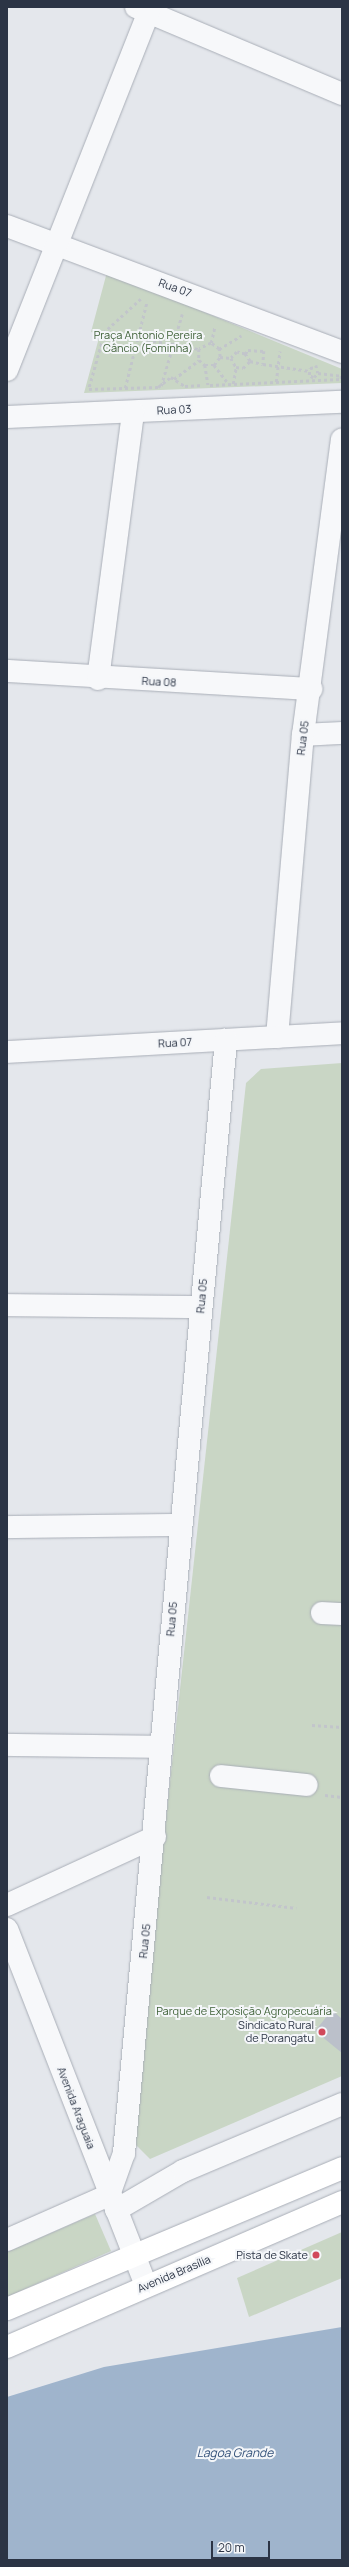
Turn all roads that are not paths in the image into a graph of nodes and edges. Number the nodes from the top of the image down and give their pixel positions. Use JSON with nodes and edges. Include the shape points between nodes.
{"nodes":[{"id":1,"x":145,"y":9,"type":"edge"},
{"id":2,"x":342,"y":94,"type":"edge"},
{"id":3,"x":7,"y":226,"type":"edge"},
{"id":4,"x":55,"y":243,"type":"junction"},
{"id":5,"x":339,"y":361,"type":"edge"},
{"id":6,"x":7,"y":370,"type":"edge"},
{"id":7,"x":342,"y":402,"type":"edge"},
{"id":8,"x":132,"y":412,"type":"junction"},
{"id":9,"x":7,"y":417,"type":"edge"},
{"id":10,"x":342,"y":440,"type":"edge"},
{"id":11,"x":7,"y":670,"type":"edge"},
{"id":12,"x":98,"y":679,"type":"junction"},
{"id":13,"x":311,"y":689,"type":"junction"},
{"id":14,"x":342,"y":733,"type":"edge"},
{"id":15,"x":303,"y":735,"type":"junction"},
{"id":16,"x":342,"y":1033,"type":"edge"},
{"id":17,"x":277,"y":1037,"type":"junction"},
{"id":18,"x":226,"y":1040,"type":"junction"},
{"id":19,"x":7,"y":1052,"type":"edge"},
{"id":20,"x":7,"y":1305,"type":"edge"},
{"id":21,"x":201,"y":1306,"type":"junction"},
{"id":22,"x":180,"y":1525,"type":"junction"},
{"id":23,"x":7,"y":1527,"type":"edge"},
{"id":24,"x":7,"y":1745,"type":"edge"},
{"id":25,"x":161,"y":1747,"type":"junction"},
{"id":26,"x":220,"y":1776,"type":"dead end"},
{"id":27,"x":307,"y":1785,"type":"dead end"},
{"id":28,"x":155,"y":1837,"type":"junction"},
{"id":29,"x":7,"y":1904,"type":"edge"},
{"id":30,"x":7,"y":1929,"type":"edge"},
{"id":31,"x":342,"y":2104,"type":"edge"},
{"id":32,"x":342,"y":2168,"type":"edge"},
{"id":33,"x":342,"y":2202,"type":"edge"},
{"id":34,"x":113,"y":2203,"type":"junction"},
{"id":35,"x":7,"y":2240,"type":"edge"},
{"id":36,"x":133,"y":2255,"type":"junction"},
{"id":37,"x":146,"y":2286,"type":"junction"},
{"id":38,"x":7,"y":2309,"type":"edge"},
{"id":39,"x":7,"y":2347,"type":"edge"}],
"edges":[{"from":1,"to":2,"type":"street"},
{"from":1,"to":4,"type":"street"},
{"from":3,"to":4,"type":"street","name":"Rua 07"},
{"from":4,"to":5,"type":"street","name":"Rua 07"},
{"from":4,"to":6,"type":"street"},
{"from":7,"to":8,"type":"street","name":"Rua 03"},
{"from":8,"to":9,"type":"street","name":"Rua 03"},
{"from":8,"to":12,"type":"street"},
{"from":10,"to":13,"type":"street","name":"Rua 05"},
{"from":11,"to":12,"type":"street","name":"Rua 08"},
{"from":12,"to":13,"type":"street","name":"Rua 08"},
{"from":13,"to":15,"type":"street","name":"Rua 05"},
{"from":14,"to":15,"type":"street"},
{"from":15,"to":17,"type":"street","name":"Rua 05"},
{"from":16,"to":17,"type":"street","name":"Rua 07"},
{"from":17,"to":18,"type":"street","name":"Rua 07"},
{"from":18,"to":19,"type":"street","name":"Rua 07"},
{"from":18,"to":21,"type":"street","name":"Rua 05"},
{"from":20,"to":21,"type":"street"},
{"from":21,"to":22,"type":"street","name":"Rua 05"},
{"from":22,"to":23,"type":"street"},
{"from":22,"to":25,"type":"street","name":"Rua 05"},
{"from":24,"to":25,"type":"street"},
{"from":25,"to":28,"type":"street","name":"Rua 05"},
{"from":26,"to":27,"type":"street"},
{"from":28,"to":29,"type":"street"},
{"from":28,"to":34,"type":"street","name":"Rua 05","via":[[124,2153]]},
{"from":30,"to":34,"type":"street","name":"Avenida Araguaia"},
{"from":31,"to":34,"type":"street"},
{"from":32,"to":36,"type":"main road"},
{"from":33,"to":37,"type":"main road","name":"Avenida Brasília"},
{"from":34,"to":35,"type":"street"},
{"from":34,"to":36,"type":"street","name":"Avenida Araguaia"},
{"from":36,"to":37,"type":"street","name":"Avenida Araguaia"},
{"from":36,"to":38,"type":"main road"},
{"from":37,"to":39,"type":"main road","name":"Avenida Brasília"}]}
